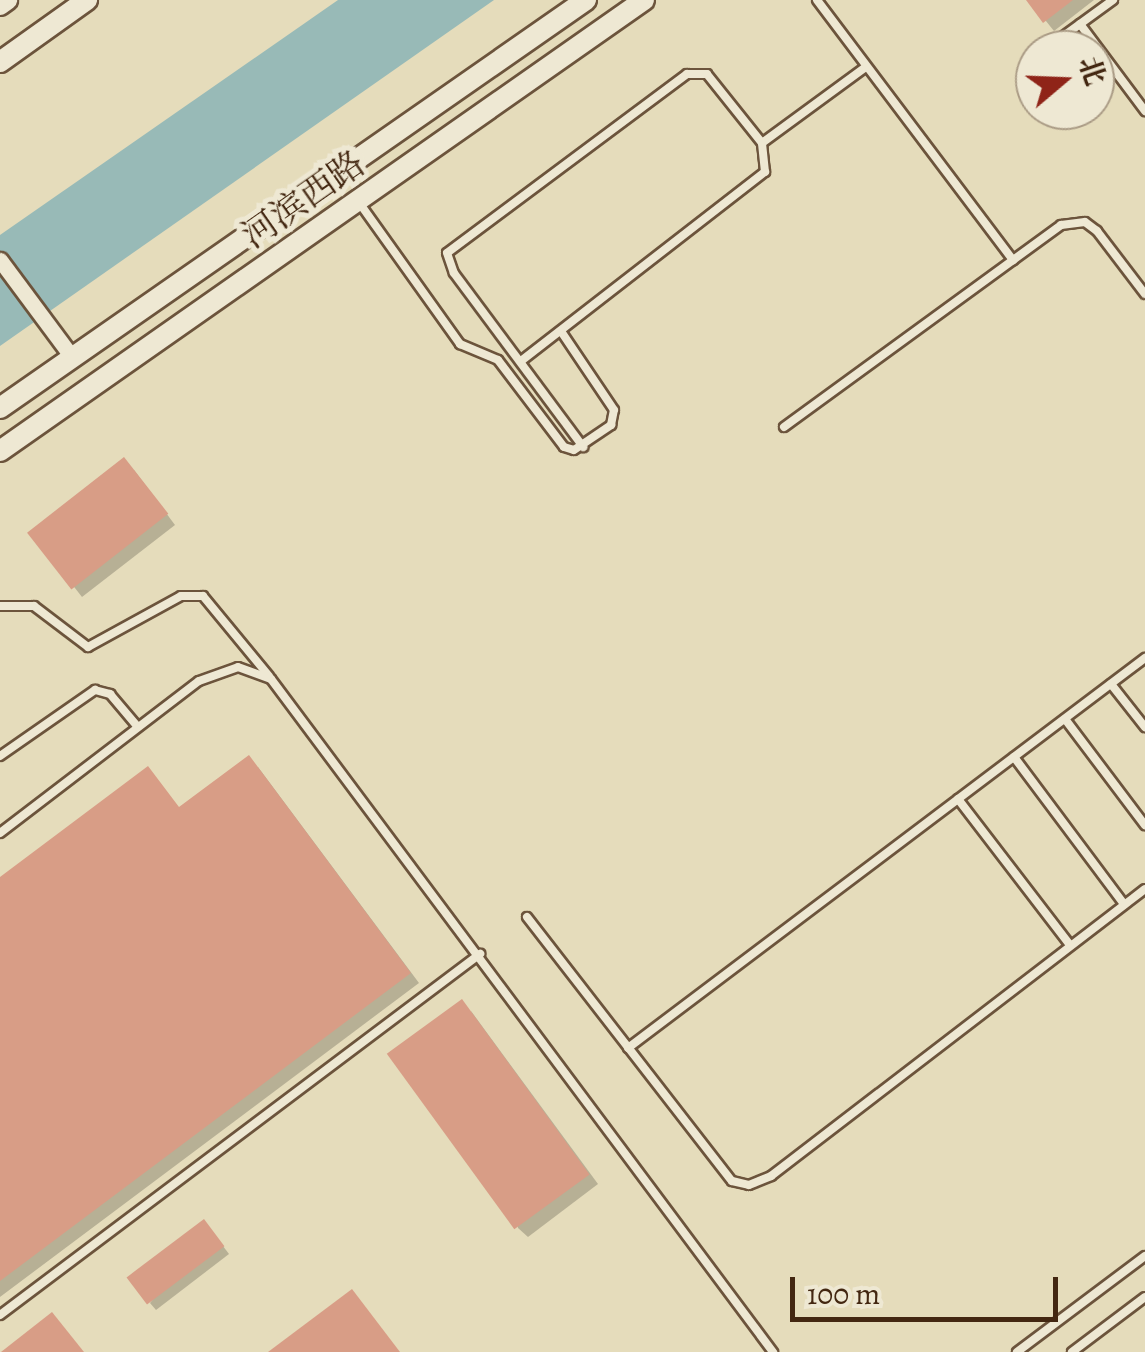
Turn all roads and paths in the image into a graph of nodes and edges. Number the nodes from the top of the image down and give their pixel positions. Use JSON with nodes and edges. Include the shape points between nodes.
{"nodes":[{"id":1,"x":7,"y":0,"type":"edge"},
{"id":2,"x":87,"y":0,"type":"edge"},
{"id":3,"x":586,"y":0,"type":"edge"},
{"id":4,"x":644,"y":0,"type":"edge"},
{"id":5,"x":817,"y":0,"type":"edge"},
{"id":6,"x":1113,"y":0,"type":"edge"},
{"id":7,"x":0,"y":5,"type":"edge"},
{"id":8,"x":1080,"y":24,"type":"junction"},
{"id":9,"x":1072,"y":30,"type":"edge"},
{"id":10,"x":0,"y":62,"type":"edge"},
{"id":11,"x":866,"y":66,"type":"junction"},
{"id":12,"x":1145,"y":111,"type":"edge"},
{"id":13,"x":762,"y":142,"type":"junction"},
{"id":14,"x":358,"y":200,"type":"junction"},
{"id":15,"x":0,"y":260,"type":"edge"},
{"id":16,"x":1013,"y":260,"type":"junction"},
{"id":17,"x":1145,"y":294,"type":"edge"},
{"id":18,"x":561,"y":332,"type":"junction"},
{"id":19,"x":72,"y":357,"type":"junction"},
{"id":20,"x":521,"y":361,"type":"junction"},
{"id":21,"x":0,"y":408,"type":"edge"},
{"id":22,"x":784,"y":428,"type":"dead end"},
{"id":23,"x":582,"y":446,"type":"junction"},
{"id":24,"x":0,"y":450,"type":"edge"},
{"id":25,"x":0,"y":606,"type":"edge"},
{"id":26,"x":1145,"y":658,"type":"edge"},
{"id":27,"x":271,"y":679,"type":"junction"},
{"id":28,"x":1111,"y":684,"type":"junction"},
{"id":29,"x":1065,"y":718,"type":"junction"},
{"id":30,"x":1145,"y":727,"type":"edge"},
{"id":31,"x":138,"y":728,"type":"junction"},
{"id":32,"x":0,"y":756,"type":"edge"},
{"id":33,"x":1014,"y":757,"type":"junction"},
{"id":34,"x":958,"y":799,"type":"junction"},
{"id":35,"x":1145,"y":825,"type":"edge"},
{"id":36,"x":0,"y":834,"type":"edge"},
{"id":37,"x":1145,"y":889,"type":"edge"},
{"id":38,"x":1124,"y":904,"type":"junction"},
{"id":39,"x":527,"y":917,"type":"dead end"},
{"id":40,"x":1070,"y":945,"type":"junction"},
{"id":41,"x":480,"y":954,"type":"junction"},
{"id":42,"x":628,"y":1048,"type":"junction"},
{"id":43,"x":1145,"y":1256,"type":"edge"},
{"id":44,"x":1145,"y":1297,"type":"edge"},
{"id":45,"x":0,"y":1314,"type":"edge"},
{"id":46,"x":773,"y":1352,"type":"edge"},
{"id":47,"x":1018,"y":1352,"type":"edge"},
{"id":48,"x":1072,"y":1352,"type":"edge"}],
"edges":[{"from":1,"to":7,"type":"street"},
{"from":2,"to":10,"type":"street"},
{"from":3,"to":19,"type":"street"},
{"from":4,"to":14,"type":"street","name":"河滨西路"},
{"from":5,"to":11,"type":"lane"},
{"from":6,"to":8,"type":"lane"},
{"from":8,"to":9,"type":"lane"},
{"from":8,"to":12,"type":"lane"},
{"from":11,"to":13,"type":"lane"},
{"from":11,"to":16,"type":"lane"},
{"from":13,"to":18,"type":"lane","via":[[768,159],[758,179]]},
{"from":13,"to":20,"type":"lane","via":[[707,74],[692,71],[450,248],[454,272]]},
{"from":14,"to":23,"type":"lane","via":[[460,344],[498,360],[564,447]]},
{"from":14,"to":24,"type":"street","name":"河滨西路"},
{"from":15,"to":19,"type":"street"},
{"from":16,"to":17,"type":"lane","via":[[1062,224],[1085,222]]},
{"from":16,"to":22,"type":"lane"},
{"from":18,"to":20,"type":"lane"},
{"from":18,"to":23,"type":"lane","via":[[614,410],[612,425]]},
{"from":19,"to":21,"type":"street"},
{"from":20,"to":23,"type":"lane"},
{"from":25,"to":27,"type":"lane","via":[[34,606],[88,646],[181,596],[203,596]]},
{"from":26,"to":28,"type":"lane"},
{"from":27,"to":31,"type":"lane","via":[[238,667],[221,670]]},
{"from":27,"to":41,"type":"lane"},
{"from":28,"to":29,"type":"lane"},
{"from":28,"to":30,"type":"lane"},
{"from":29,"to":33,"type":"lane"},
{"from":29,"to":35,"type":"lane"},
{"from":31,"to":32,"type":"lane","via":[[110,694],[95,690]]},
{"from":31,"to":36,"type":"lane"},
{"from":33,"to":34,"type":"lane"},
{"from":33,"to":38,"type":"lane"},
{"from":34,"to":40,"type":"lane"},
{"from":34,"to":42,"type":"lane"},
{"from":37,"to":38,"type":"lane"},
{"from":38,"to":40,"type":"lane"},
{"from":39,"to":42,"type":"lane"},
{"from":40,"to":42,"type":"lane","via":[[771,1176],[749,1185],[732,1180]]},
{"from":41,"to":45,"type":"lane"},
{"from":41,"to":46,"type":"lane"},
{"from":43,"to":47,"type":"lane"},
{"from":44,"to":48,"type":"lane"}]}
